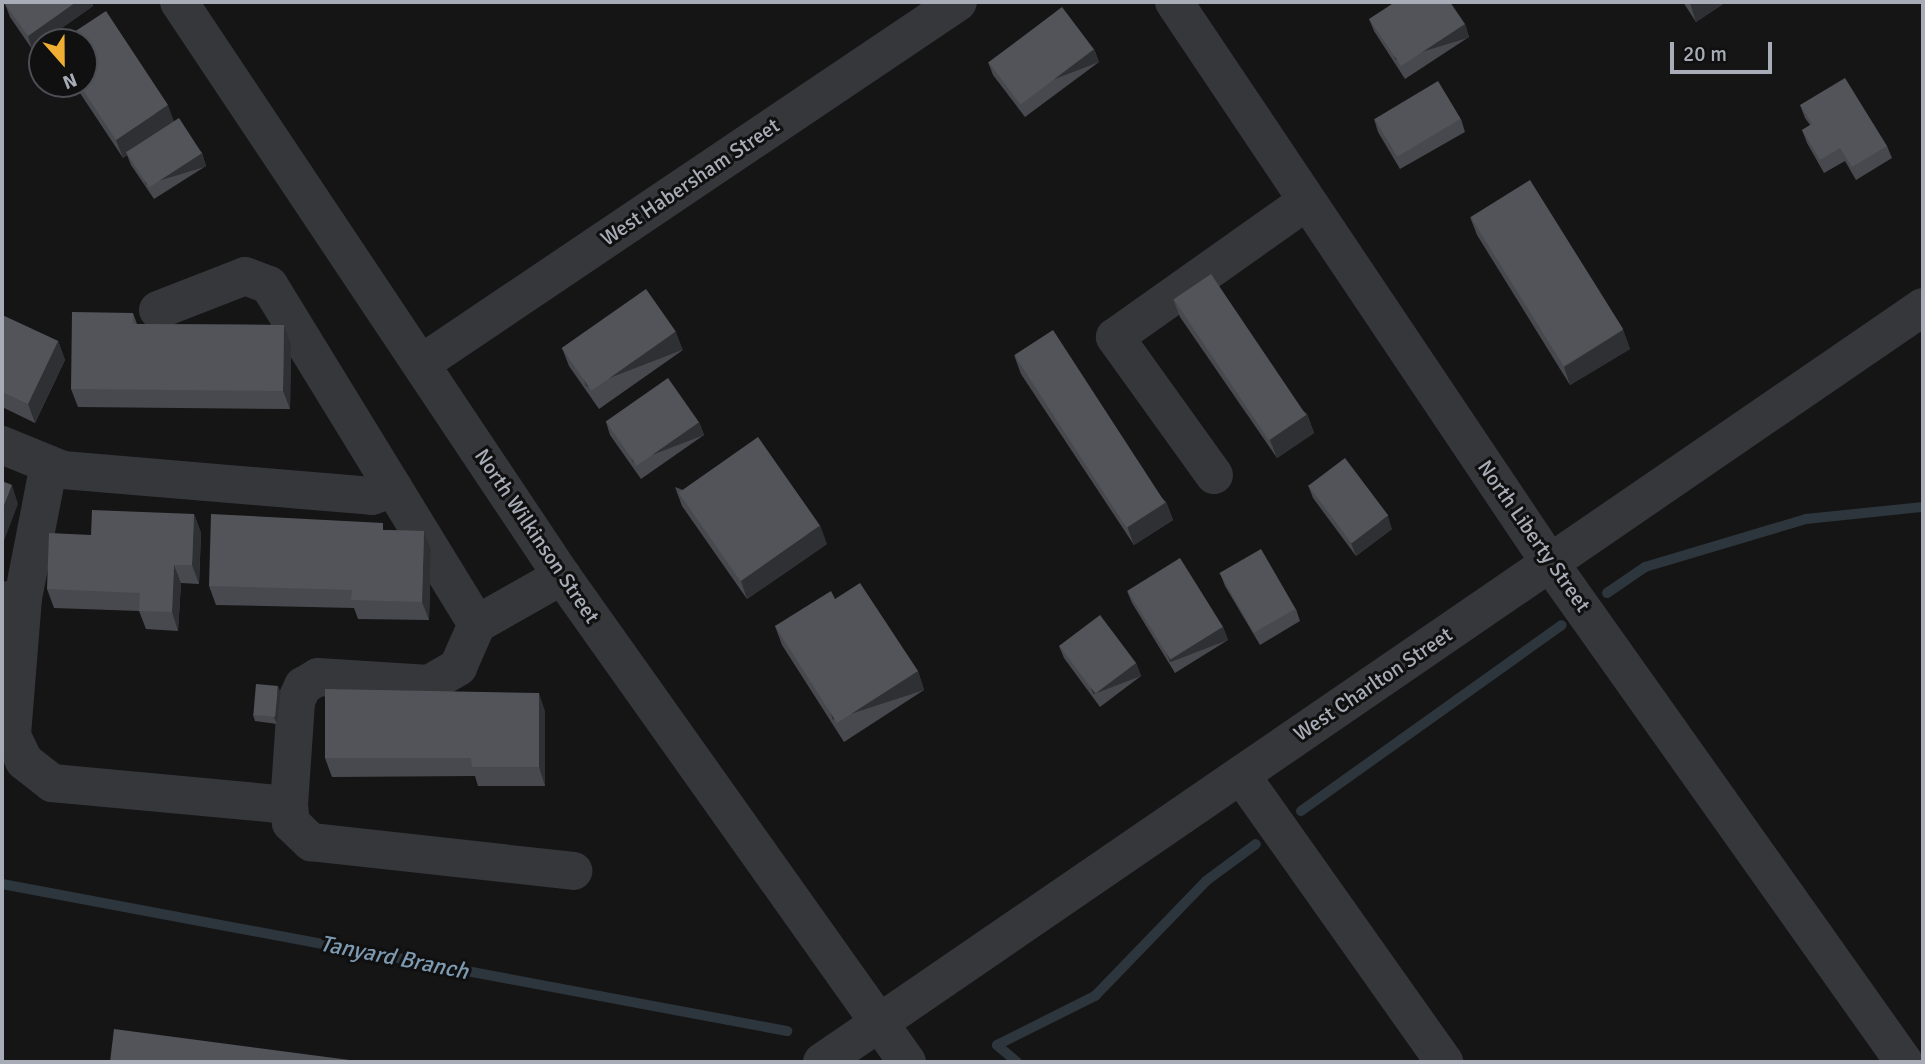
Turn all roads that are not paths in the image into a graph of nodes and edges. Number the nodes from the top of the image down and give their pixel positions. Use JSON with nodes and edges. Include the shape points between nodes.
{"nodes":[{"id":1,"x":179,"y":2,"type":"edge"},
{"id":2,"x":958,"y":2,"type":"edge"},
{"id":3,"x":1174,"y":2,"type":"edge"},
{"id":4,"x":1307,"y":201,"type":"junction"},
{"id":5,"x":1923,"y":307,"type":"edge"},
{"id":6,"x":158,"y":310,"type":"dead end"},
{"id":7,"x":422,"y":363,"type":"junction"},
{"id":8,"x":2,"y":445,"type":"edge"},
{"id":9,"x":50,"y":464,"type":"junction"},
{"id":10,"x":1214,"y":475,"type":"dead end"},
{"id":11,"x":394,"y":488,"type":"junction"},
{"id":12,"x":1550,"y":563,"type":"junction"},
{"id":13,"x":562,"y":576,"type":"junction"},
{"id":14,"x":12,"y":599,"type":"edge"},
{"id":15,"x":477,"y":624,"type":"junction"},
{"id":16,"x":1241,"y":775,"type":"junction"},
{"id":17,"x":289,"y":805,"type":"junction"},
{"id":18,"x":573,"y":871,"type":"dead end"},
{"id":19,"x":878,"y":1024,"type":"junction"},
{"id":20,"x":822,"y":1062,"type":"edge"},
{"id":21,"x":907,"y":1062,"type":"edge"},
{"id":22,"x":1444,"y":1062,"type":"edge"},
{"id":23,"x":1904,"y":1062,"type":"edge"}],
"edges":[{"from":1,"to":7,"type":"street","name":"North Wilkinson Street"},
{"from":2,"to":7,"type":"street","name":"West Habersham Street"},
{"from":3,"to":4,"type":"street","name":"North Liberty Street"},
{"from":4,"to":10,"type":"street","via":[[1115,337]]},
{"from":4,"to":12,"type":"street","name":"North Liberty Street"},
{"from":5,"to":12,"type":"street","name":"West Charlton Street"},
{"from":6,"to":11,"type":"street","via":[[245,276],[269,285]]},
{"from":7,"to":13,"type":"street","name":"North Wilkinson Street"},
{"from":8,"to":9,"type":"street"},
{"from":9,"to":11,"type":"street","via":[[372,496]]},
{"from":9,"to":14,"type":"street"},
{"from":11,"to":15,"type":"street"},
{"from":12,"to":16,"type":"street","name":"West Charlton Street"},
{"from":12,"to":23,"type":"street","name":"North Liberty Street"},
{"from":13,"to":15,"type":"street"},
{"from":13,"to":19,"type":"street","name":"North Wilkinson Street"},
{"from":14,"to":17,"type":"street","via":[[12,736],[24,761],[52,783]]},
{"from":15,"to":17,"type":"street","via":[[458,667],[429,684],[318,677],[303,686],[296,701]]},
{"from":16,"to":19,"type":"street","name":"West Charlton Street"},
{"from":16,"to":22,"type":"street"},
{"from":17,"to":18,"type":"street","via":[[291,823],[310,842]]},
{"from":19,"to":20,"type":"street","name":"West Charlton Street"},
{"from":19,"to":21,"type":"street","name":"North Wilkinson Street"}]}
